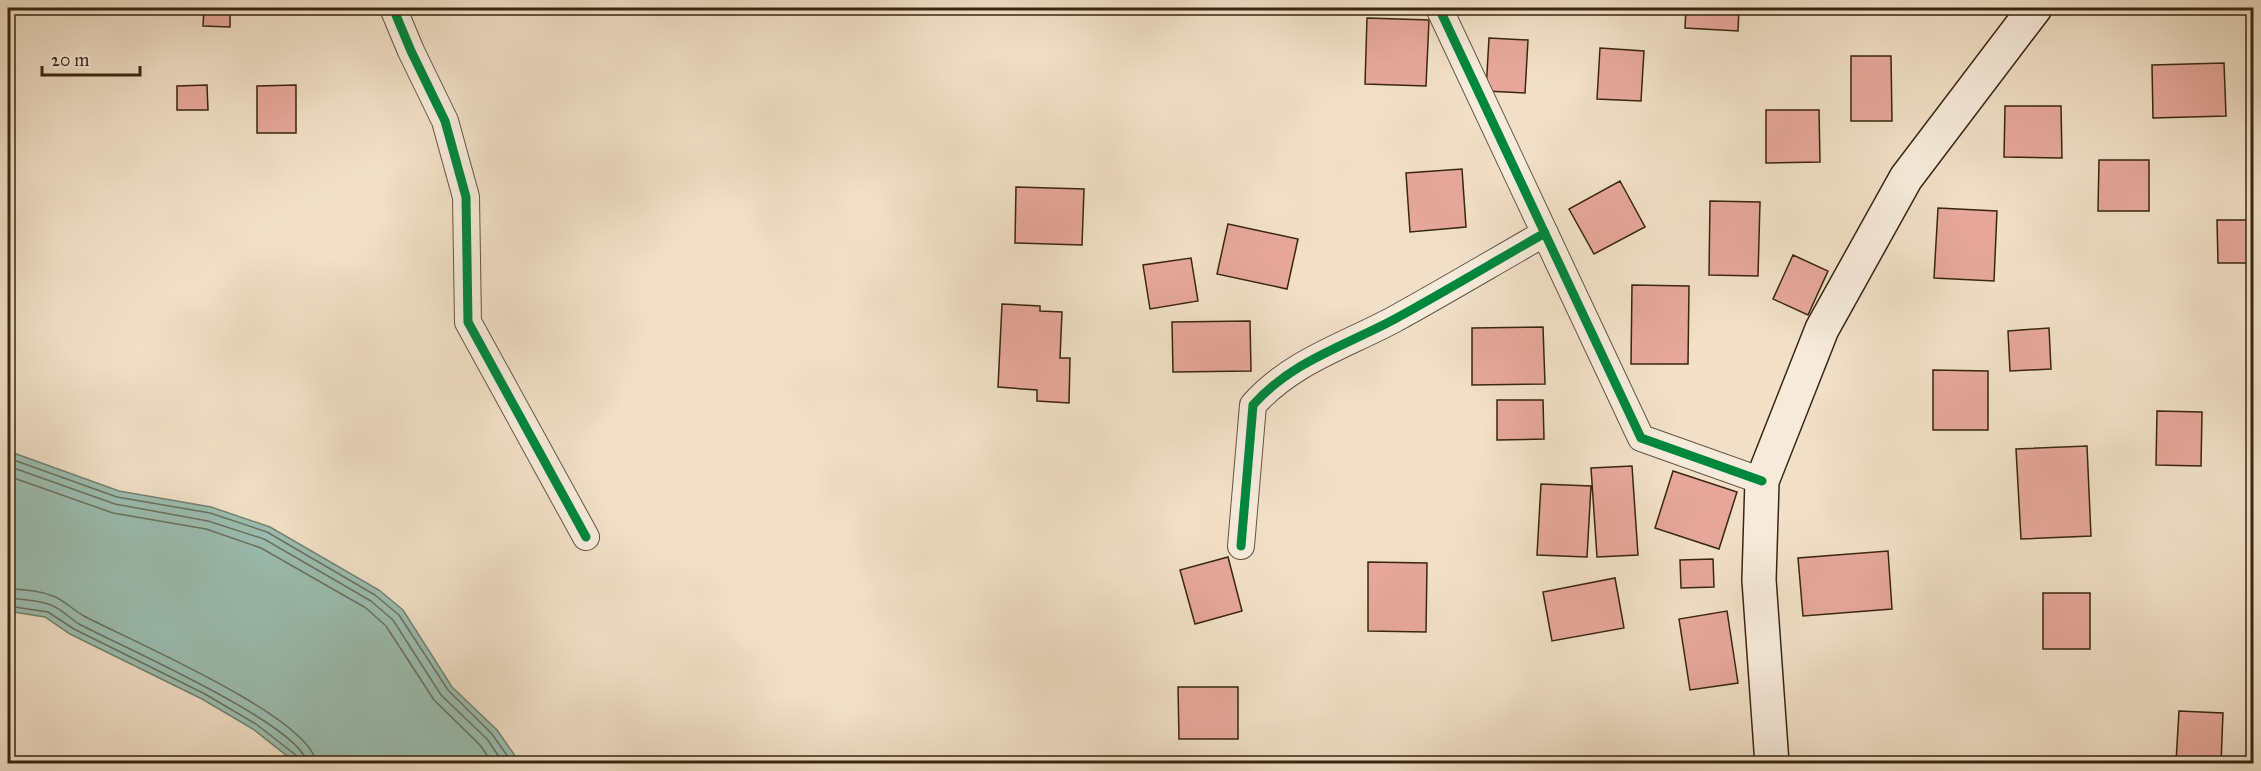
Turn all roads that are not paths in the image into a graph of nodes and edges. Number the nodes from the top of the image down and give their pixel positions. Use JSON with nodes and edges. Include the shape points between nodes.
{"nodes":[{"id":1,"x":393,"y":8,"type":"edge"},
{"id":2,"x":1439,"y":8,"type":"edge"},
{"id":3,"x":2035,"y":8,"type":"edge"},
{"id":4,"x":1545,"y":233,"type":"junction"},
{"id":5,"x":1762,"y":481,"type":"junction"},
{"id":6,"x":586,"y":537,"type":"dead end"},
{"id":7,"x":1241,"y":546,"type":"dead end"},
{"id":8,"x":1772,"y":764,"type":"edge"}],
"edges":[{"from":1,"to":6,"type":"street","via":[[445,121],[466,197],[468,322]]},
{"from":2,"to":4,"type":"street"},
{"from":3,"to":5,"type":"main road","via":[[1906,178],[1822,329]]},
{"from":4,"to":5,"type":"street","via":[[1641,438]]},
{"from":4,"to":7,"type":"street","via":[[1392,321],[1304,363],[1268,388],[1254,405]]},
{"from":5,"to":8,"type":"main road","via":[[1759,580]]}]}
